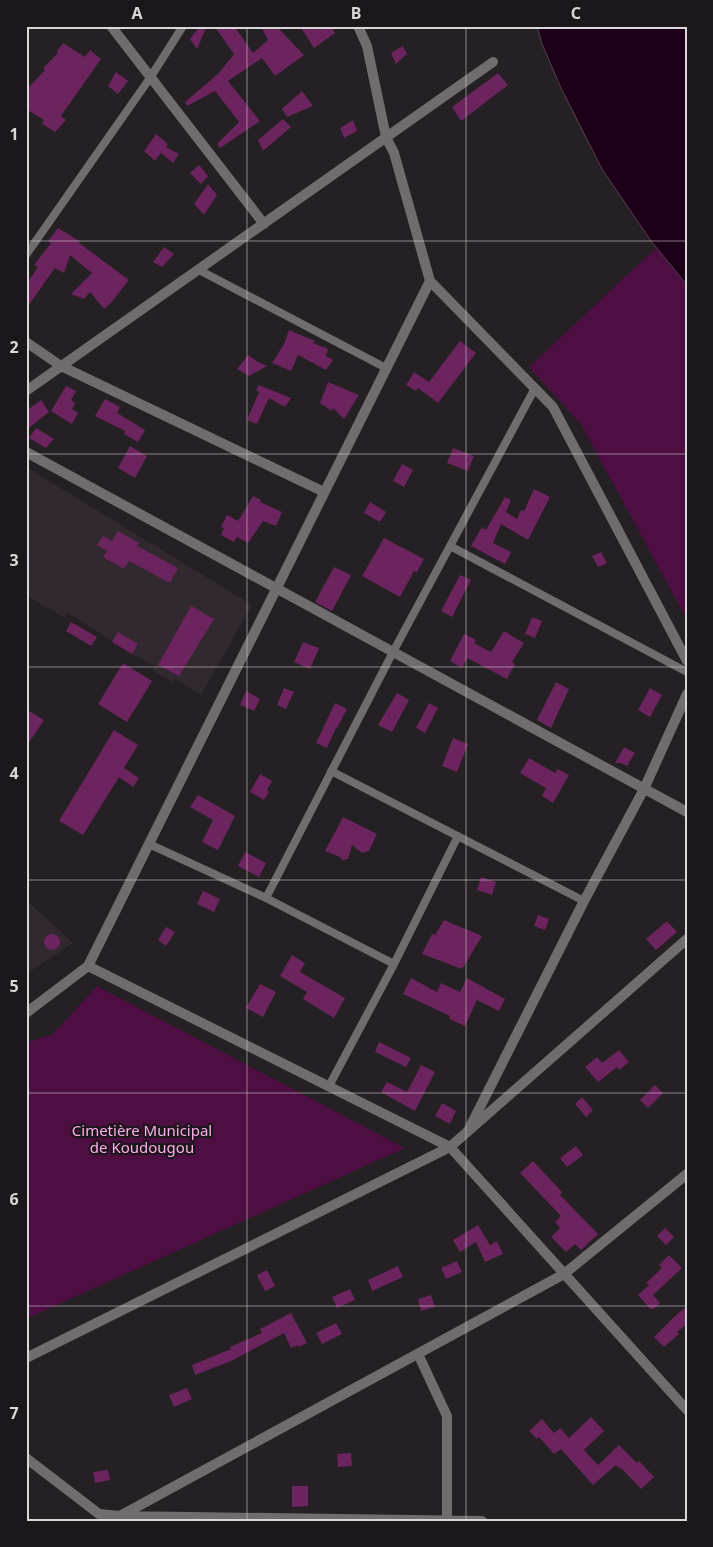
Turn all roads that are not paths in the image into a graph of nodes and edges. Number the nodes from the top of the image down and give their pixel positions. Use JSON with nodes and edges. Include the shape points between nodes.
{"nodes":[{"id":1,"x":110,"y":26,"type":"edge"},
{"id":2,"x":183,"y":26,"type":"edge"},
{"id":3,"x":358,"y":26,"type":"edge"},
{"id":4,"x":493,"y":62,"type":"dead end"},
{"id":5,"x":150,"y":78,"type":"junction"},
{"id":6,"x":386,"y":137,"type":"junction"},
{"id":7,"x":264,"y":224,"type":"junction"},
{"id":8,"x":26,"y":255,"type":"edge"},
{"id":9,"x":199,"y":270,"type":"junction"},
{"id":10,"x":430,"y":281,"type":"junction"},
{"id":11,"x":26,"y":342,"type":"edge"},
{"id":12,"x":61,"y":366,"type":"junction"},
{"id":13,"x":386,"y":368,"type":"junction"},
{"id":14,"x":535,"y":388,"type":"junction"},
{"id":15,"x":26,"y":392,"type":"edge"},
{"id":16,"x":26,"y":452,"type":"edge"},
{"id":17,"x":324,"y":492,"type":"junction"},
{"id":18,"x":450,"y":546,"type":"junction"},
{"id":19,"x":276,"y":588,"type":"junction"},
{"id":20,"x":393,"y":652,"type":"junction"},
{"id":21,"x":687,"y":660,"type":"edge"},
{"id":22,"x":687,"y":672,"type":"edge"},
{"id":23,"x":687,"y":694,"type":"edge"},
{"id":24,"x":331,"y":771,"type":"junction"},
{"id":25,"x":644,"y":789,"type":"junction"},
{"id":26,"x":687,"y":812,"type":"edge"},
{"id":27,"x":458,"y":836,"type":"junction"},
{"id":28,"x":149,"y":844,"type":"junction"},
{"id":29,"x":266,"y":898,"type":"junction"},
{"id":30,"x":584,"y":901,"type":"junction"},
{"id":31,"x":687,"y":939,"type":"edge"},
{"id":32,"x":394,"y":964,"type":"junction"},
{"id":33,"x":88,"y":966,"type":"junction"},
{"id":34,"x":26,"y":1013,"type":"edge"},
{"id":35,"x":329,"y":1086,"type":"junction"},
{"id":36,"x":467,"y":1133,"type":"junction"},
{"id":37,"x":450,"y":1148,"type":"junction"},
{"id":38,"x":687,"y":1174,"type":"edge"},
{"id":39,"x":564,"y":1274,"type":"junction"},
{"id":40,"x":418,"y":1354,"type":"junction"},
{"id":41,"x":26,"y":1358,"type":"edge"},
{"id":42,"x":687,"y":1409,"type":"edge"},
{"id":43,"x":26,"y":1458,"type":"edge"},
{"id":44,"x":120,"y":1516,"type":"junction"},
{"id":45,"x":99,"y":1517,"type":"edge"},
{"id":46,"x":446,"y":1520,"type":"edge"},
{"id":47,"x":482,"y":1521,"type":"edge"}],
"edges":[{"from":1,"to":5,"type":"street"},
{"from":2,"to":5,"type":"lane"},
{"from":3,"to":6,"type":"street","via":[[367,46]]},
{"from":4,"to":6,"type":"street"},
{"from":5,"to":7,"type":"street"},
{"from":5,"to":8,"type":"lane"},
{"from":6,"to":7,"type":"street"},
{"from":6,"to":10,"type":"street","via":[[394,152]]},
{"from":7,"to":9,"type":"street"},
{"from":9,"to":12,"type":"street"},
{"from":9,"to":13,"type":"lane"},
{"from":10,"to":13,"type":"street"},
{"from":10,"to":14,"type":"street"},
{"from":11,"to":12,"type":"street"},
{"from":12,"to":15,"type":"street"},
{"from":12,"to":17,"type":"street"},
{"from":13,"to":17,"type":"street"},
{"from":14,"to":18,"type":"lane"},
{"from":14,"to":21,"type":"street","via":[[553,407]]},
{"from":16,"to":19,"type":"street"},
{"from":17,"to":19,"type":"street"},
{"from":18,"to":20,"type":"lane"},
{"from":18,"to":22,"type":"lane"},
{"from":19,"to":20,"type":"street"},
{"from":19,"to":28,"type":"street"},
{"from":20,"to":24,"type":"lane"},
{"from":20,"to":25,"type":"street"},
{"from":23,"to":25,"type":"street"},
{"from":24,"to":27,"type":"lane"},
{"from":24,"to":29,"type":"lane"},
{"from":25,"to":26,"type":"street"},
{"from":25,"to":30,"type":"street"},
{"from":27,"to":30,"type":"lane"},
{"from":27,"to":32,"type":"lane"},
{"from":28,"to":29,"type":"lane"},
{"from":28,"to":33,"type":"street"},
{"from":29,"to":32,"type":"lane"},
{"from":30,"to":36,"type":"street"},
{"from":31,"to":36,"type":"street"},
{"from":32,"to":35,"type":"lane"},
{"from":33,"to":34,"type":"street"},
{"from":33,"to":35,"type":"street"},
{"from":35,"to":37,"type":"street"},
{"from":36,"to":37,"type":"street"},
{"from":37,"to":39,"type":"street"},
{"from":37,"to":41,"type":"street"},
{"from":38,"to":39,"type":"street"},
{"from":39,"to":40,"type":"street"},
{"from":39,"to":42,"type":"street"},
{"from":40,"to":44,"type":"street"},
{"from":40,"to":46,"type":"street","via":[[447,1416]]},
{"from":43,"to":45,"type":"street"},
{"from":44,"to":45,"type":"street"},
{"from":44,"to":46,"type":"street"},
{"from":46,"to":47,"type":"street"}]}
